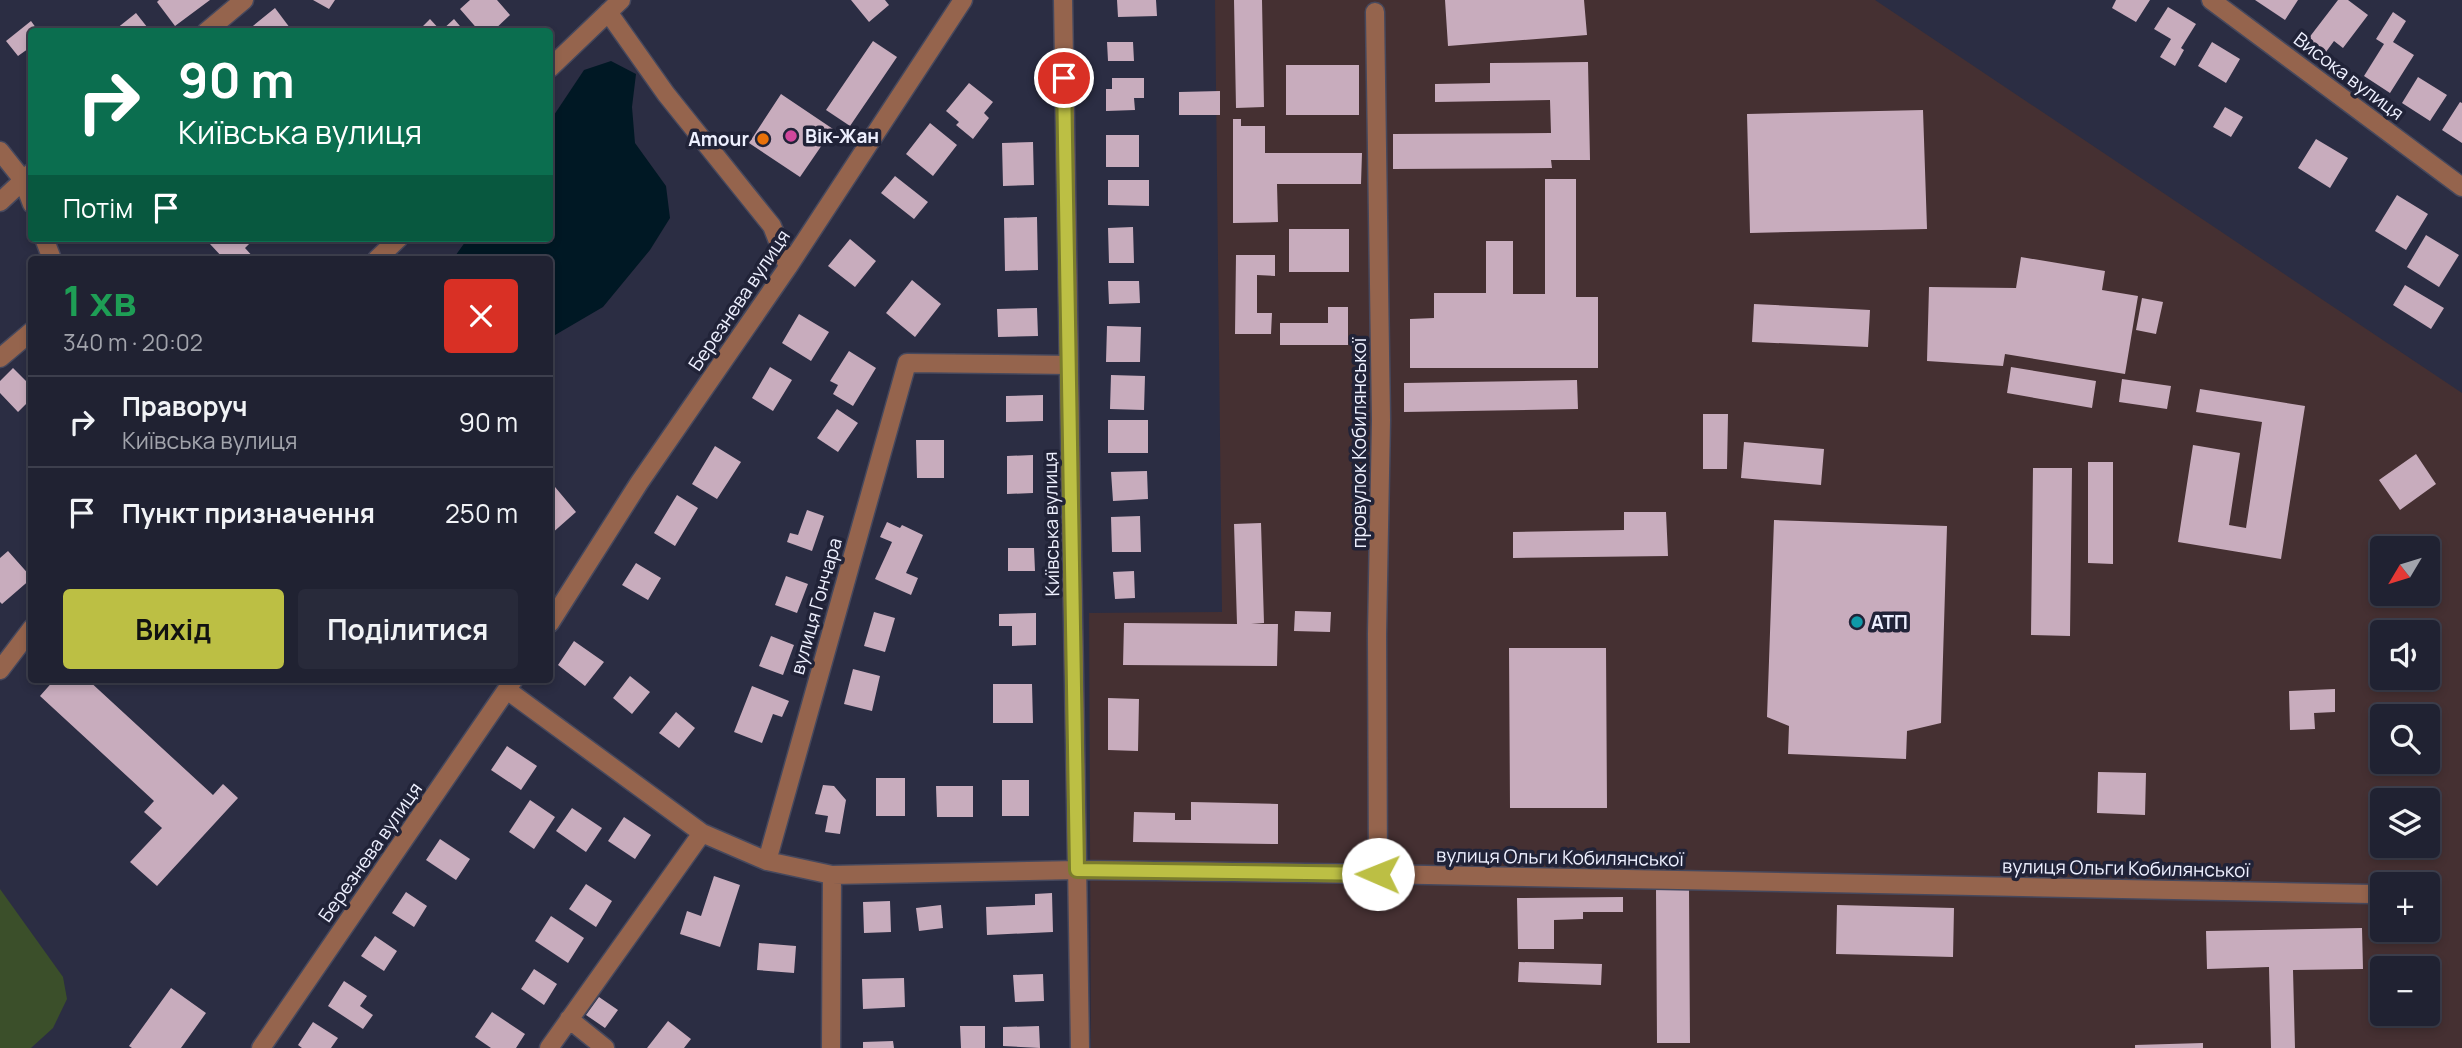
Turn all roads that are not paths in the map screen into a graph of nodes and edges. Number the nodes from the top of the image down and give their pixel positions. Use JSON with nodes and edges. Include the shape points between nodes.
{"nodes":[{"id":1,"x":244,"y":0,"type":"edge"},
{"id":2,"x":962,"y":0,"type":"edge"},
{"id":3,"x":1063,"y":0,"type":"edge"},
{"id":4,"x":2211,"y":0,"type":"edge"},
{"id":5,"x":614,"y":6,"type":"edge"},
{"id":6,"x":1375,"y":12,"type":"dead end"},
{"id":7,"x":211,"y":28,"type":"edge"},
{"id":8,"x":553,"y":65,"type":"edge"},
{"id":9,"x":0,"y":151,"type":"edge"},
{"id":10,"x":27,"y":177,"type":"edge"},
{"id":11,"x":2462,"y":187,"type":"edge"},
{"id":12,"x":0,"y":202,"type":"edge"},
{"id":13,"x":395,"y":242,"type":"edge"},
{"id":14,"x":380,"y":256,"type":"edge"},
{"id":15,"x":788,"y":267,"type":"junction"},
{"id":16,"x":28,"y":334,"type":"edge"},
{"id":17,"x":0,"y":358,"type":"edge"},
{"id":18,"x":1069,"y":365,"type":"junction"},
{"id":19,"x":553,"y":618,"type":"edge"},
{"id":20,"x":28,"y":633,"type":"edge"},
{"id":21,"x":0,"y":670,"type":"edge"},
{"id":22,"x":510,"y":685,"type":"edge"},
{"id":23,"x":702,"y":833,"type":"junction"},
{"id":24,"x":767,"y":861,"type":"junction"},
{"id":25,"x":1077,"y":870,"type":"junction"},
{"id":26,"x":831,"y":874,"type":"junction"},
{"id":27,"x":1378,"y":874,"type":"junction"},
{"id":28,"x":2370,"y":894,"type":"edge"},
{"id":29,"x":569,"y":1019,"type":"junction"},
{"id":30,"x":261,"y":1048,"type":"edge"},
{"id":31,"x":549,"y":1048,"type":"edge"},
{"id":32,"x":605,"y":1048,"type":"edge"},
{"id":33,"x":831,"y":1048,"type":"edge"},
{"id":34,"x":1080,"y":1048,"type":"edge"}],
"edges":[{"from":1,"to":7,"type":"street"},
{"from":2,"to":15,"type":"street","name":"Березнева вулиця"},
{"from":3,"to":18,"type":"street","name":"Київська вулиця"},
{"from":4,"to":11,"type":"street","name":"Висока вулиця"},
{"from":5,"to":8,"type":"street"},
{"from":5,"to":15,"type":"street","via":[[666,94],[772,226]]},
{"from":6,"to":27,"type":"street","name":"провулок Кобилянської","via":[[1381,420]]},
{"from":9,"to":10,"type":"street"},
{"from":10,"to":12,"type":"street"},
{"from":13,"to":14,"type":"street"},
{"from":15,"to":19,"type":"street","name":"Березнева вулиця","via":[[639,483]]},
{"from":16,"to":17,"type":"street"},
{"from":18,"to":24,"type":"street","name":"вулиця Гончара","via":[[907,363]]},
{"from":18,"to":25,"type":"street","name":"Київська вулиця"},
{"from":20,"to":21,"type":"street"},
{"from":22,"to":23,"type":"street","name":"вулиця Ольги Кобилянської"},
{"from":22,"to":30,"type":"street","name":"Березнева вулиця"},
{"from":23,"to":24,"type":"street","name":"вулиця Ольги Кобилянської"},
{"from":23,"to":29,"type":"street"},
{"from":24,"to":26,"type":"street","name":"вулиця Ольги Кобилянської"},
{"from":25,"to":26,"type":"street","name":"вулиця Ольги Кобилянської"},
{"from":25,"to":27,"type":"street","name":"вулиця Ольги Кобилянської"},
{"from":25,"to":34,"type":"street","name":"Київська вулиця"},
{"from":26,"to":33,"type":"street"},
{"from":27,"to":28,"type":"street","name":"вулиця Ольги Кобилянської"},
{"from":29,"to":31,"type":"street"},
{"from":29,"to":32,"type":"street"}]}
